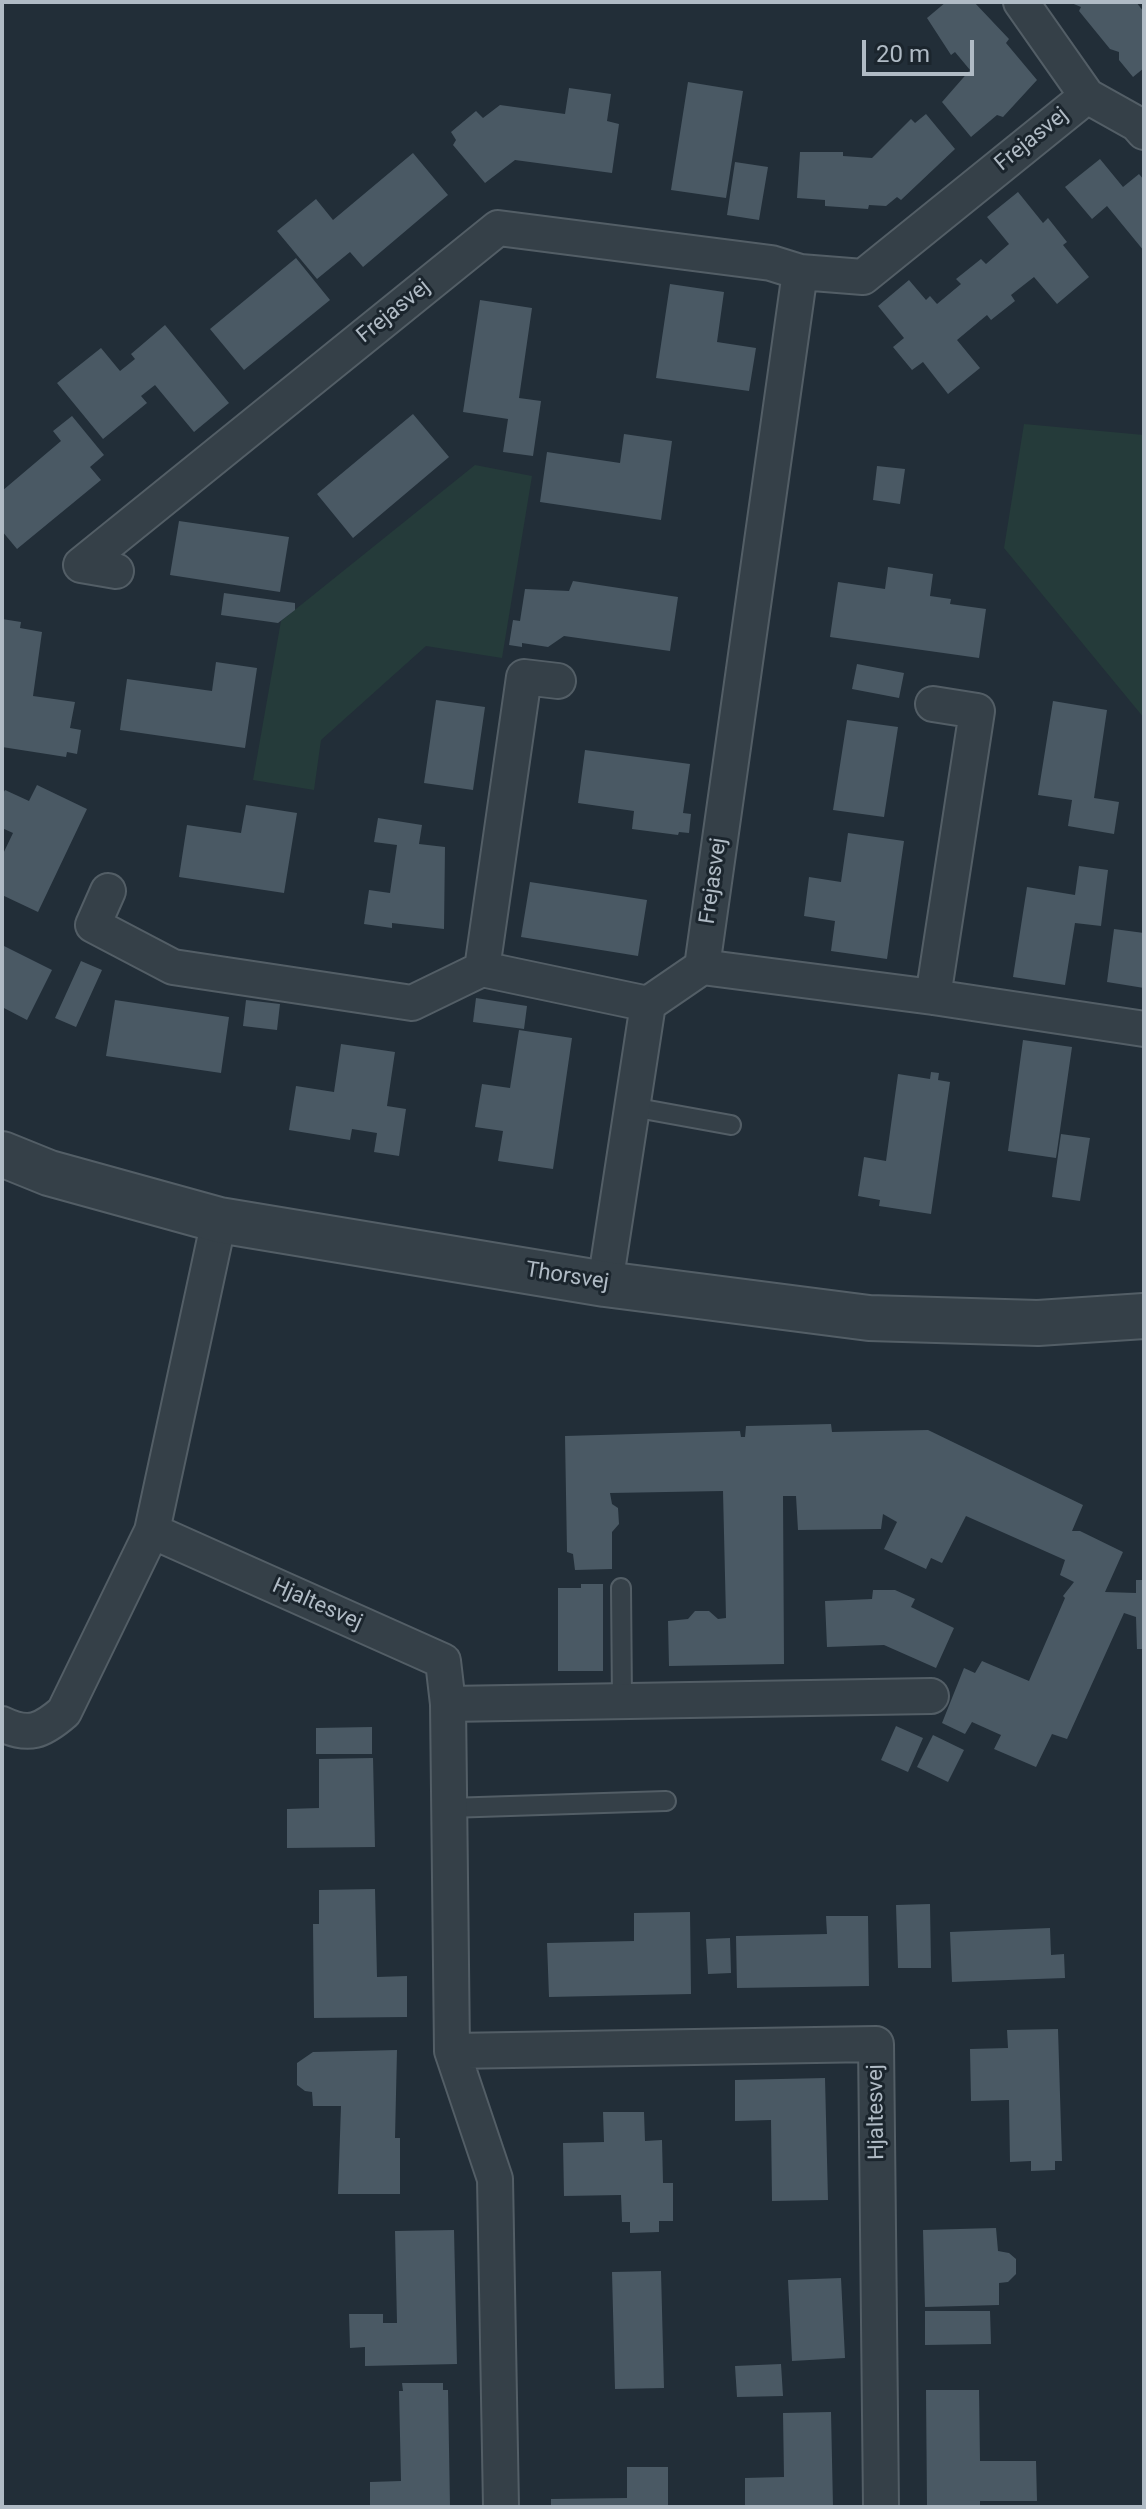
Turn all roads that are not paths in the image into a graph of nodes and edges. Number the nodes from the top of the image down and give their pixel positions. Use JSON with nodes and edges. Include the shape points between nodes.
{"nodes":[{"id":1,"x":1021,"y":2,"type":"edge"},
{"id":2,"x":1087,"y":96,"type":"junction"},
{"id":3,"x":1144,"y":132,"type":"edge"},
{"id":4,"x":800,"y":272,"type":"junction"},
{"id":5,"x":116,"y":571,"type":"dead end"},
{"id":6,"x":558,"y":681,"type":"dead end"},
{"id":7,"x":933,"y":704,"type":"dead end"},
{"id":8,"x":108,"y":891,"type":"dead end"},
{"id":9,"x":702,"y":967,"type":"junction"},
{"id":10,"x":482,"y":969,"type":"junction"},
{"id":11,"x":933,"y":997,"type":"junction"},
{"id":12,"x":648,"y":1004,"type":"junction"},
{"id":13,"x":1144,"y":1029,"type":"edge"},
{"id":14,"x":632,"y":1107,"type":"junction"},
{"id":15,"x":731,"y":1125,"type":"dead end"},
{"id":16,"x":2,"y":1154,"type":"edge"},
{"id":17,"x":219,"y":1220,"type":"junction"},
{"id":18,"x":605,"y":1284,"type":"junction"},
{"id":19,"x":1144,"y":1316,"type":"edge"},
{"id":20,"x":152,"y":1531,"type":"junction"},
{"id":21,"x":621,"y":1588,"type":"dead end"},
{"id":22,"x":931,"y":1696,"type":"dead end"},
{"id":23,"x":622,"y":1701,"type":"junction"},
{"id":24,"x":448,"y":1704,"type":"junction"},
{"id":25,"x":2,"y":1724,"type":"edge"},
{"id":26,"x":666,"y":1801,"type":"dead end"},
{"id":27,"x":448,"y":1808,"type":"junction"},
{"id":28,"x":452,"y":2051,"type":"junction"},
{"id":29,"x":501,"y":2507,"type":"edge"},
{"id":30,"x":881,"y":2507,"type":"edge"}],
"edges":[{"from":1,"to":2,"type":"street","name":"Frejasvej"},
{"from":2,"to":3,"type":"street"},
{"from":2,"to":4,"type":"street","name":"Frejasvej","via":[[863,277]]},
{"from":4,"to":5,"type":"street","name":"Frejasvej","via":[[771,263],[498,228],[81,565]]},
{"from":4,"to":9,"type":"street","name":"Frejasvej"},
{"from":6,"to":10,"type":"street","via":[[524,677]]},
{"from":7,"to":11,"type":"street","via":[[977,711]]},
{"from":8,"to":10,"type":"street","via":[[93,925],[173,967],[412,1003]]},
{"from":9,"to":11,"type":"street"},
{"from":9,"to":12,"type":"street"},
{"from":10,"to":12,"type":"street"},
{"from":11,"to":13,"type":"street"},
{"from":12,"to":14,"type":"street"},
{"from":14,"to":15,"type":"lane"},
{"from":14,"to":18,"type":"street"},
{"from":16,"to":17,"type":"street","name":"Thorsvej","via":[[49,1173]]},
{"from":17,"to":18,"type":"street","name":"Thorsvej"},
{"from":17,"to":20,"type":"street"},
{"from":18,"to":19,"type":"street","name":"Thorsvej","via":[[869,1318],[1038,1323]]},
{"from":20,"to":24,"type":"street","name":"Hjaltesvej","via":[[443,1661]]},
{"from":20,"to":25,"type":"street","via":[[64,1712],[45,1729],[18,1732]]},
{"from":21,"to":23,"type":"lane"},
{"from":22,"to":23,"type":"street"},
{"from":23,"to":24,"type":"street"},
{"from":24,"to":27,"type":"street","name":"Hjaltesvej"},
{"from":26,"to":27,"type":"lane"},
{"from":27,"to":28,"type":"street","name":"Hjaltesvej"},
{"from":28,"to":29,"type":"street","name":"Hjaltesvej","via":[[495,2179]]},
{"from":28,"to":30,"type":"street","name":"Hjaltesvej","via":[[876,2044]]}]}
